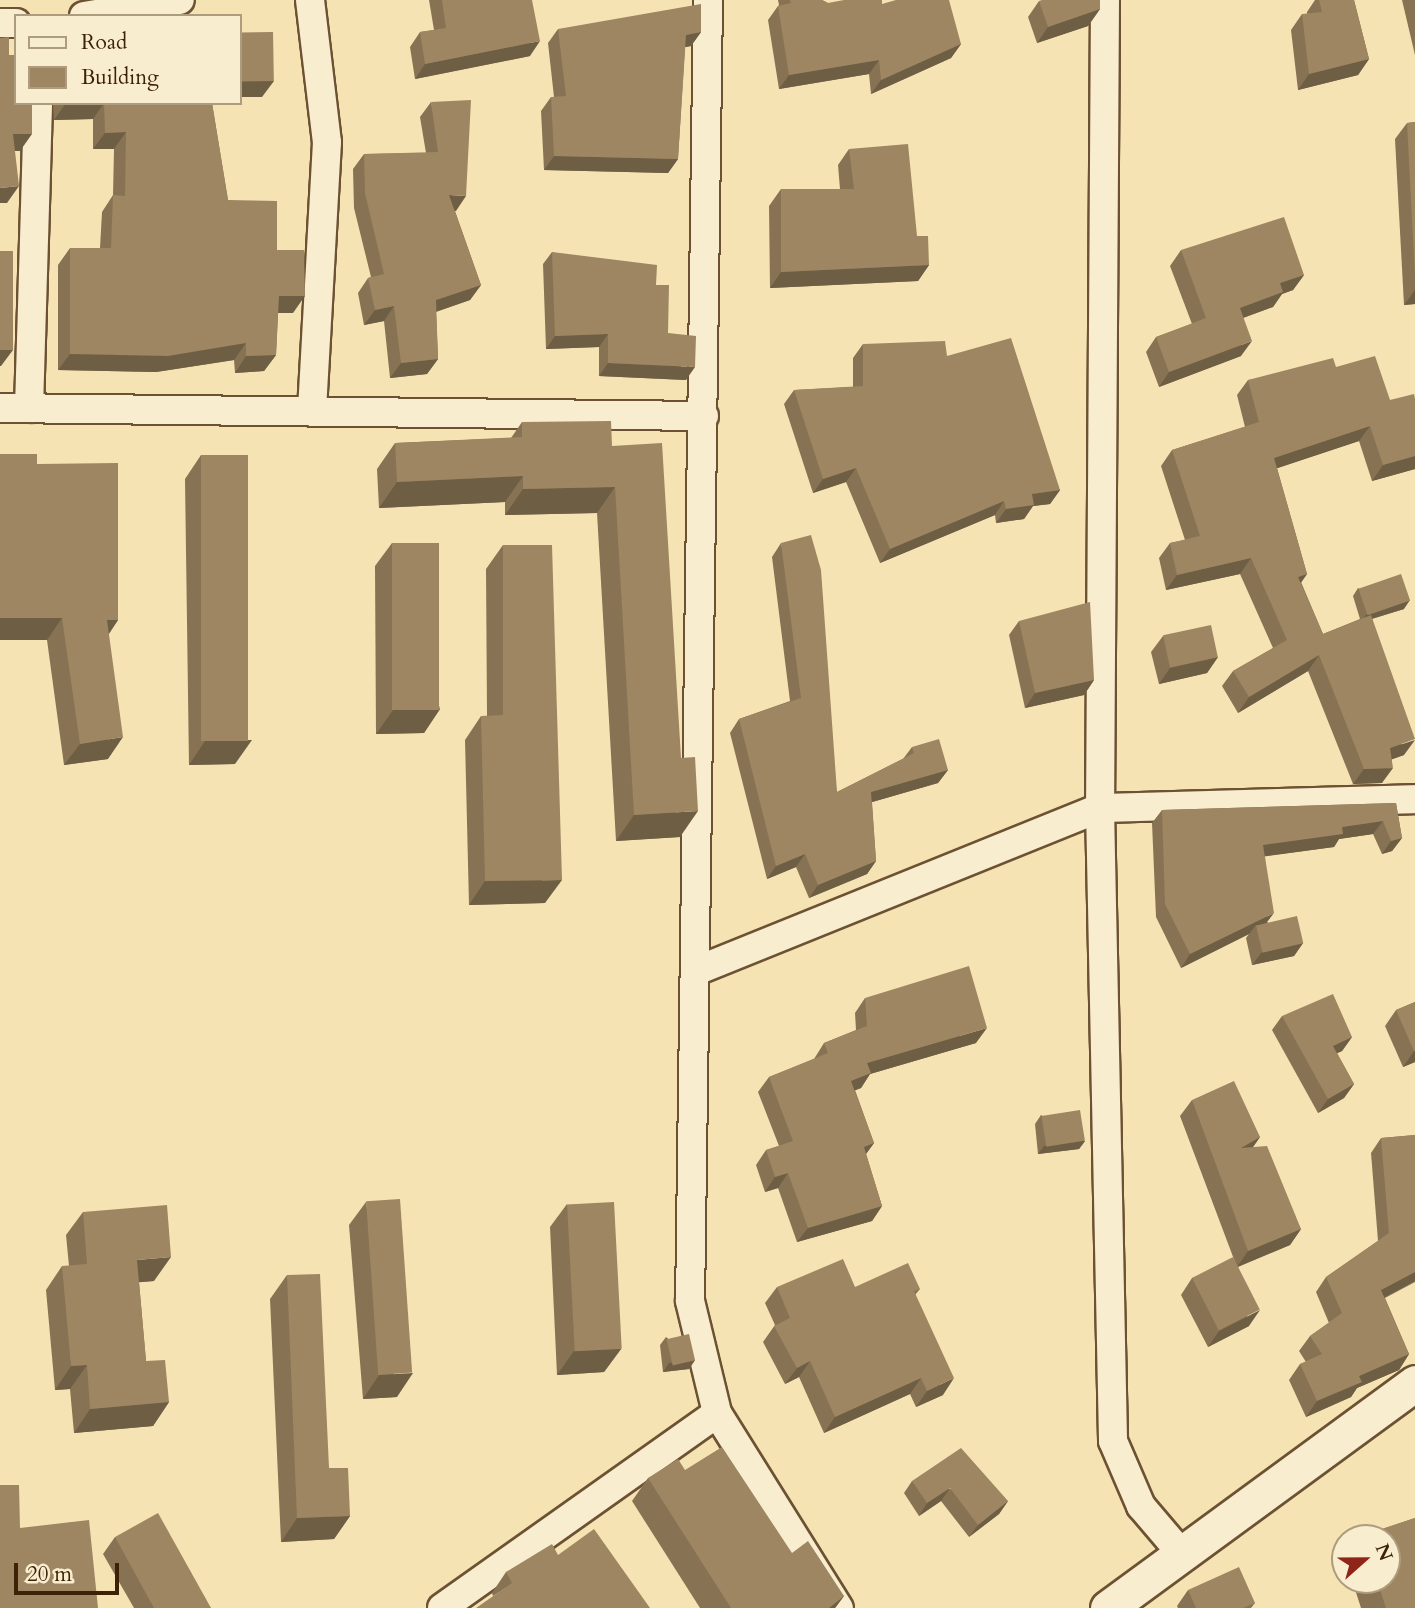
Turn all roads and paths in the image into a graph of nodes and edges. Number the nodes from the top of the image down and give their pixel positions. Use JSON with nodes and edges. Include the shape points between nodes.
{"nodes":[{"id":1,"x":180,"y":0,"type":"edge"},
{"id":2,"x":310,"y":0,"type":"edge"},
{"id":3,"x":708,"y":0,"type":"edge"},
{"id":4,"x":1105,"y":0,"type":"edge"},
{"id":5,"x":96,"y":14,"type":"edge"},
{"id":6,"x":38,"y":105,"type":"edge"},
{"id":7,"x":0,"y":408,"type":"edge"},
{"id":8,"x":29,"y":408,"type":"junction"},
{"id":9,"x":312,"y":412,"type":"junction"},
{"id":10,"x":704,"y":416,"type":"junction"},
{"id":11,"x":1415,"y":799,"type":"edge"},
{"id":12,"x":1100,"y":808,"type":"junction"},
{"id":13,"x":695,"y":971,"type":"junction"},
{"id":14,"x":1415,"y":1383,"type":"edge"},
{"id":15,"x":717,"y":1413,"type":"junction"},
{"id":16,"x":1181,"y":1553,"type":"junction"},
{"id":17,"x":442,"y":1608,"type":"edge"},
{"id":18,"x":839,"y":1608,"type":"edge"},
{"id":19,"x":1108,"y":1608,"type":"edge"}],
"edges":[{"from":1,"to":5,"type":"street"},
{"from":2,"to":9,"type":"street","via":[[327,142]]},
{"from":3,"to":10,"type":"street"},
{"from":4,"to":12,"type":"street"},
{"from":6,"to":8,"type":"street"},
{"from":7,"to":8,"type":"street"},
{"from":8,"to":9,"type":"street"},
{"from":9,"to":10,"type":"street"},
{"from":10,"to":13,"type":"street"},
{"from":11,"to":12,"type":"street"},
{"from":12,"to":13,"type":"street"},
{"from":12,"to":16,"type":"street","via":[[1113,1441],[1141,1506]]},
{"from":13,"to":15,"type":"street","via":[[690,1301]]},
{"from":14,"to":16,"type":"street"},
{"from":15,"to":17,"type":"street"},
{"from":15,"to":18,"type":"street"},
{"from":16,"to":19,"type":"street"}]}
